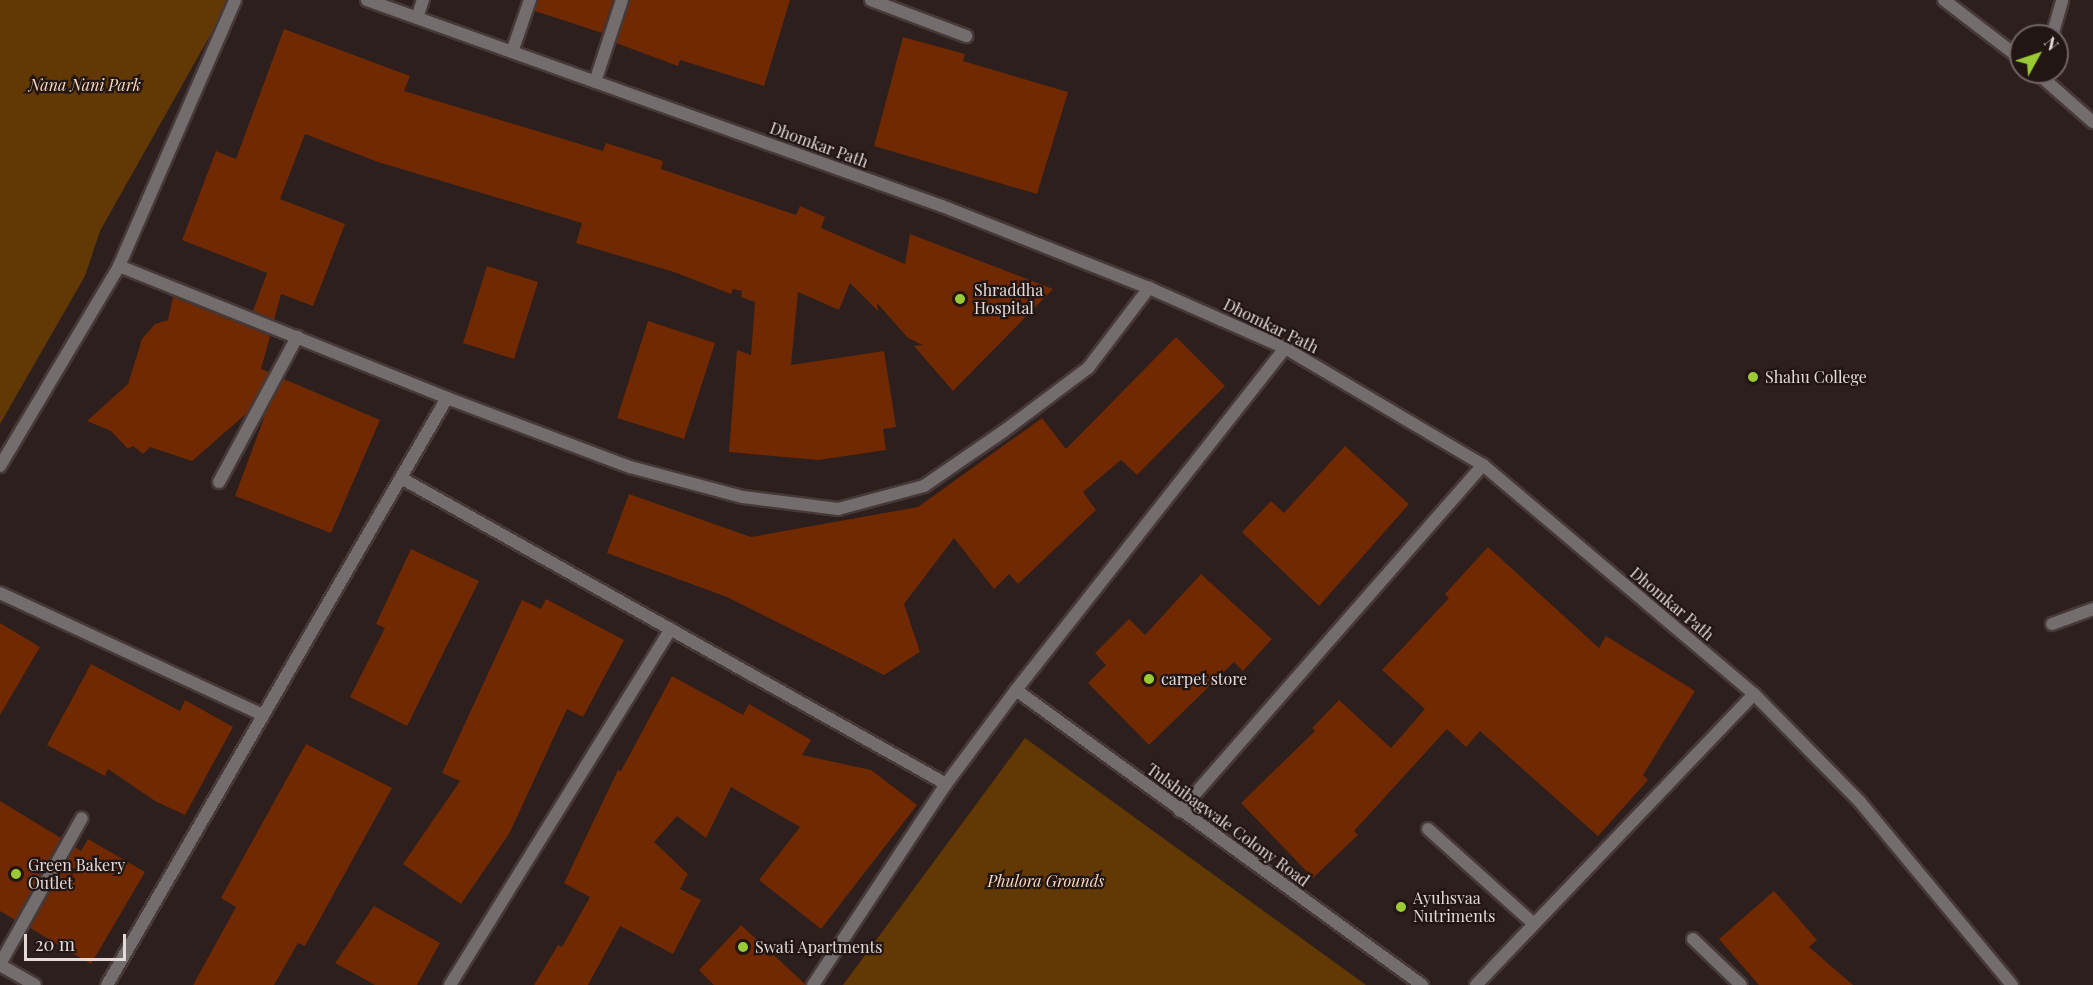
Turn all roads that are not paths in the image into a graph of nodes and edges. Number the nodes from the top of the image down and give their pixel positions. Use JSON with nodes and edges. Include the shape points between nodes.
{"nodes":[{"id":1,"x":235,"y":0,"type":"edge"},
{"id":2,"x":367,"y":0,"type":"edge"},
{"id":3,"x":423,"y":0,"type":"edge"},
{"id":4,"x":530,"y":0,"type":"edge"},
{"id":5,"x":622,"y":0,"type":"edge"},
{"id":6,"x":871,"y":0,"type":"edge"},
{"id":7,"x":1944,"y":0,"type":"edge"},
{"id":8,"x":2062,"y":0,"type":"edge"},
{"id":9,"x":417,"y":18,"type":"junction"},
{"id":10,"x":2055,"y":24,"type":"edge"},
{"id":11,"x":966,"y":36,"type":"dead end"},
{"id":12,"x":2009,"y":50,"type":"edge"},
{"id":13,"x":512,"y":52,"type":"junction"},
{"id":14,"x":595,"y":82,"type":"junction"},
{"id":15,"x":2051,"y":84,"type":"edge"},
{"id":16,"x":2093,"y":123,"type":"edge"},
{"id":17,"x":119,"y":266,"type":"junction"},
{"id":18,"x":1149,"y":288,"type":"junction"},
{"id":19,"x":297,"y":337,"type":"junction"},
{"id":20,"x":1285,"y":348,"type":"junction"},
{"id":21,"x":447,"y":398,"type":"junction"},
{"id":22,"x":1483,"y":465,"type":"junction"},
{"id":23,"x":0,"y":466,"type":"edge"},
{"id":24,"x":401,"y":478,"type":"junction"},
{"id":25,"x":219,"y":482,"type":"dead end"},
{"id":26,"x":0,"y":593,"type":"edge"},
{"id":27,"x":2093,"y":609,"type":"edge"},
{"id":28,"x":2052,"y":624,"type":"dead end"},
{"id":29,"x":671,"y":629,"type":"junction"},
{"id":30,"x":1016,"y":690,"type":"junction"},
{"id":31,"x":1754,"y":694,"type":"junction"},
{"id":32,"x":263,"y":715,"type":"junction"},
{"id":33,"x":946,"y":784,"type":"junction"},
{"id":34,"x":1180,"y":811,"type":"junction"},
{"id":35,"x":82,"y":818,"type":"dead end"},
{"id":36,"x":1428,"y":828,"type":"dead end"},
{"id":37,"x":1534,"y":924,"type":"junction"},
{"id":38,"x":1693,"y":939,"type":"dead end"},
{"id":39,"x":0,"y":964,"type":"edge"},
{"id":40,"x":35,"y":985,"type":"edge"},
{"id":41,"x":106,"y":985,"type":"edge"},
{"id":42,"x":450,"y":985,"type":"edge"},
{"id":43,"x":813,"y":985,"type":"edge"},
{"id":44,"x":1422,"y":985,"type":"edge"},
{"id":45,"x":1476,"y":985,"type":"edge"},
{"id":46,"x":1741,"y":985,"type":"edge"},
{"id":47,"x":2012,"y":985,"type":"edge"}],
"edges":[{"from":1,"to":17,"type":"street"},
{"from":2,"to":9,"type":"street","name":"Dhomkar Path"},
{"from":3,"to":9,"type":"street"},
{"from":4,"to":13,"type":"street"},
{"from":5,"to":14,"type":"street"},
{"from":6,"to":11,"type":"street"},
{"from":7,"to":12,"type":"street"},
{"from":8,"to":10,"type":"street"},
{"from":9,"to":13,"type":"street","name":"Dhomkar Path"},
{"from":13,"to":14,"type":"street","name":"Dhomkar Path"},
{"from":14,"to":18,"type":"street","name":"Dhomkar Path","via":[[942,206]]},
{"from":15,"to":16,"type":"street"},
{"from":17,"to":19,"type":"street"},
{"from":17,"to":23,"type":"street"},
{"from":18,"to":20,"type":"street","name":"Dhomkar Path"},
{"from":18,"to":21,"type":"street","via":[[1088,368],[1004,431],[924,486],[838,509],[743,497],[630,468]]},
{"from":19,"to":21,"type":"street"},
{"from":19,"to":25,"type":"street"},
{"from":20,"to":22,"type":"street","name":"Dhomkar Path"},
{"from":20,"to":30,"type":"street"},
{"from":21,"to":24,"type":"street"},
{"from":22,"to":31,"type":"street","name":"Dhomkar Path"},
{"from":22,"to":34,"type":"street"},
{"from":24,"to":29,"type":"street"},
{"from":24,"to":32,"type":"street"},
{"from":26,"to":32,"type":"street"},
{"from":27,"to":28,"type":"street"},
{"from":29,"to":33,"type":"street"},
{"from":29,"to":42,"type":"street"},
{"from":30,"to":33,"type":"street"},
{"from":30,"to":34,"type":"street","name":"Tulshibagwale Colony Road"},
{"from":31,"to":37,"type":"street"},
{"from":31,"to":47,"type":"street","name":"Dhomkar Path","via":[[1860,802]]},
{"from":32,"to":41,"type":"street"},
{"from":33,"to":43,"type":"street"},
{"from":34,"to":44,"type":"street","name":"Tulshibagwale Colony Road"},
{"from":35,"to":39,"type":"street"},
{"from":36,"to":37,"type":"street"},
{"from":37,"to":45,"type":"street"},
{"from":38,"to":46,"type":"street"},
{"from":39,"to":40,"type":"street"}]}
